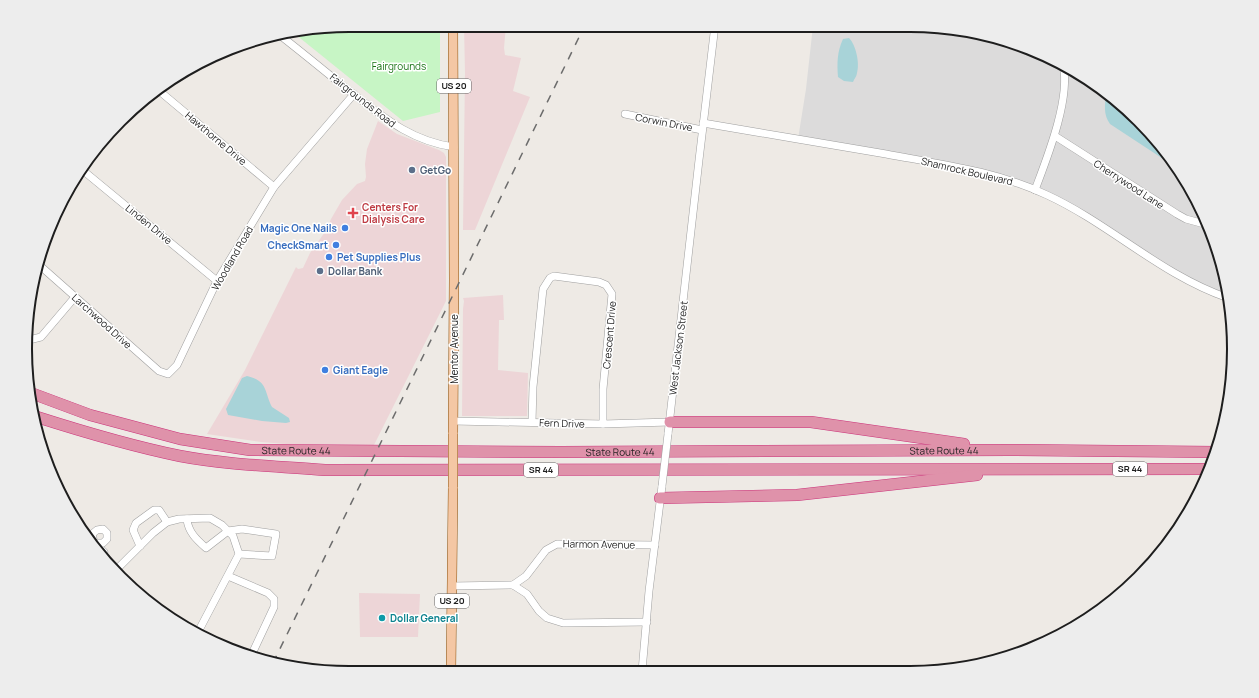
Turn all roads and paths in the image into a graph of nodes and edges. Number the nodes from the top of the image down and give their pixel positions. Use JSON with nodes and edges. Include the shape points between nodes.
{"nodes":[{"id":1,"x":453,"y":32,"type":"edge"},
{"id":2,"x":715,"y":32,"type":"edge"},
{"id":3,"x":285,"y":38,"type":"edge"},
{"id":4,"x":1063,"y":72,"type":"edge"},
{"id":5,"x":162,"y":93,"type":"edge"},
{"id":6,"x":354,"y":94,"type":"junction"},
{"id":7,"x":625,"y":114,"type":"dead end"},
{"id":8,"x":703,"y":126,"type":"junction"},
{"id":9,"x":1055,"y":136,"type":"junction"},
{"id":10,"x":454,"y":147,"type":"junction"},
{"id":11,"x":85,"y":172,"type":"edge"},
{"id":12,"x":274,"y":187,"type":"junction"},
{"id":13,"x":1035,"y":190,"type":"junction"},
{"id":14,"x":1200,"y":223,"type":"edge"},
{"id":15,"x":43,"y":269,"type":"edge"},
{"id":16,"x":217,"y":280,"type":"junction"},
{"id":17,"x":1222,"y":296,"type":"edge"},
{"id":18,"x":75,"y":297,"type":"junction"},
{"id":19,"x":32,"y":339,"type":"edge"},
{"id":20,"x":168,"y":374,"type":"joint"},
{"id":21,"x":36,"y":395,"type":"edge"},
{"id":22,"x":40,"y":418,"type":"edge"},
{"id":23,"x":453,"y":421,"type":"junction"},
{"id":24,"x":532,"y":422,"type":"junction"},
{"id":25,"x":670,"y":422,"type":"junction"},
{"id":26,"x":602,"y":424,"type":"junction"},
{"id":27,"x":1010,"y":450,"type":"junction"},
{"id":28,"x":1210,"y":452,"type":"edge"},
{"id":29,"x":1033,"y":469,"type":"junction"},
{"id":30,"x":1203,"y":469,"type":"edge"},
{"id":31,"x":660,"y":498,"type":"junction"},
{"id":32,"x":187,"y":519,"type":"junction"},
{"id":33,"x":167,"y":522,"type":"junction"},
{"id":34,"x":228,"y":531,"type":"junction"},
{"id":35,"x":655,"y":545,"type":"junction"},
{"id":36,"x":140,"y":546,"type":"junction"},
{"id":37,"x":239,"y":554,"type":"junction"},
{"id":38,"x":120,"y":567,"type":"edge"},
{"id":39,"x":228,"y":576,"type":"junction"},
{"id":40,"x":513,"y":585,"type":"junction"},
{"id":41,"x":452,"y":586,"type":"junction"},
{"id":42,"x":647,"y":622,"type":"junction"},
{"id":43,"x":200,"y":629,"type":"edge"},
{"id":44,"x":253,"y":651,"type":"edge"},
{"id":45,"x":451,"y":666,"type":"edge"},
{"id":46,"x":643,"y":666,"type":"edge"}],
"edges":[{"from":1,"to":10,"type":"main road","name":"Mentor Avenue","number":"US 20"},
{"from":2,"to":8,"type":"street","name":"West Jackson Street"},
{"from":3,"to":6,"type":"street","name":"Fairgrounds Road"},
{"from":4,"to":9,"type":"street","via":[[1063,97]]},
{"from":5,"to":12,"type":"street","name":"Hawthorne Drive"},
{"from":6,"to":10,"type":"street","name":"Fairgrounds Road","via":[[398,127],[428,141]]},
{"from":6,"to":12,"type":"street","name":"Woodland Road"},
{"from":7,"to":8,"type":"street","name":"Corwin Drive"},
{"from":8,"to":13,"type":"street","name":"Shamrock Boulevard","via":[[957,166],[1017,182]]},
{"from":8,"to":25,"type":"street","name":"West Jackson Street"},
{"from":9,"to":13,"type":"street"},
{"from":9,"to":14,"type":"street","name":"Cherrywood Lane","via":[[1177,214]]},
{"from":10,"to":23,"type":"main road","name":"Mentor Avenue","number":"US 20"},
{"from":11,"to":16,"type":"street","name":"Linden Drive"},
{"from":12,"to":16,"type":"street","name":"Woodland Road"},
{"from":13,"to":17,"type":"street","name":"Shamrock Boulevard","via":[[1083,215],[1181,276]]},
{"from":15,"to":18,"type":"street","name":"Larchwood Drive"},
{"from":16,"to":20,"type":"street","name":"Woodland Road","via":[[177,365]]},
{"from":18,"to":19,"type":"street","via":[[41,337]]},
{"from":18,"to":20,"type":"street","name":"Larchwood Drive","via":[[159,371]]},
{"from":21,"to":27,"type":"highway","name":"State Route 44","number":"SR 44","via":[[90,415],[180,439],[250,450]]},
{"from":22,"to":29,"type":"highway","name":"State Route 44","number":"SR 44","via":[[101,437],[180,456],[325,470]]},
{"from":23,"to":24,"type":"street","name":"Fern Drive"},
{"from":23,"to":41,"type":"main road","name":"Mentor Avenue","number":"US 20","bridge":true},
{"from":24,"to":26,"type":"street","name":"Fern Drive"},
{"from":24,"to":26,"type":"street","name":"Crescent Drive","via":[[543,289],[554,276],[599,282],[606,285],[612,294]]},
{"from":25,"to":26,"type":"street","name":"Fern Drive"},
{"from":25,"to":27,"type":"highway","via":[[811,422]]},
{"from":25,"to":31,"type":"street","name":"West Jackson Street","bridge":true},
{"from":27,"to":28,"type":"highway","name":"State Route 44","number":"SR 44"},
{"from":29,"to":30,"type":"highway","name":"State Route 44","number":"SR 44"},
{"from":29,"to":31,"type":"highway","via":[[797,495]]},
{"from":31,"to":35,"type":"street","name":"West Jackson Street"},
{"from":32,"to":33,"type":"street"},
{"from":32,"to":34,"type":"street","via":[[210,518]]},
{"from":32,"to":34,"type":"street","via":[[187,526],[206,548]]},
{"from":33,"to":36,"type":"street"},
{"from":33,"to":36,"type":"street","via":[[159,510],[154,510],[136,523],[133,530]]},
{"from":34,"to":37,"type":"street","via":[[233,536]]},
{"from":34,"to":37,"type":"street","via":[[242,528],[276,534],[272,556]]},
{"from":35,"to":40,"type":"street","name":"Harmon Avenue","via":[[557,544],[546,550],[526,576]]},
{"from":35,"to":42,"type":"street","name":"West Jackson Street"},
{"from":36,"to":38,"type":"street"},
{"from":37,"to":39,"type":"street"},
{"from":39,"to":43,"type":"street"},
{"from":39,"to":44,"type":"street","via":[[268,593],[274,599],[274,607]]},
{"from":40,"to":41,"type":"street"},
{"from":40,"to":42,"type":"street","via":[[527,594],[547,618],[558,622]]},
{"from":41,"to":45,"type":"main road","name":"Mentor Avenue","number":"US 20"},
{"from":42,"to":46,"type":"street","name":"West Jackson Street"}]}
